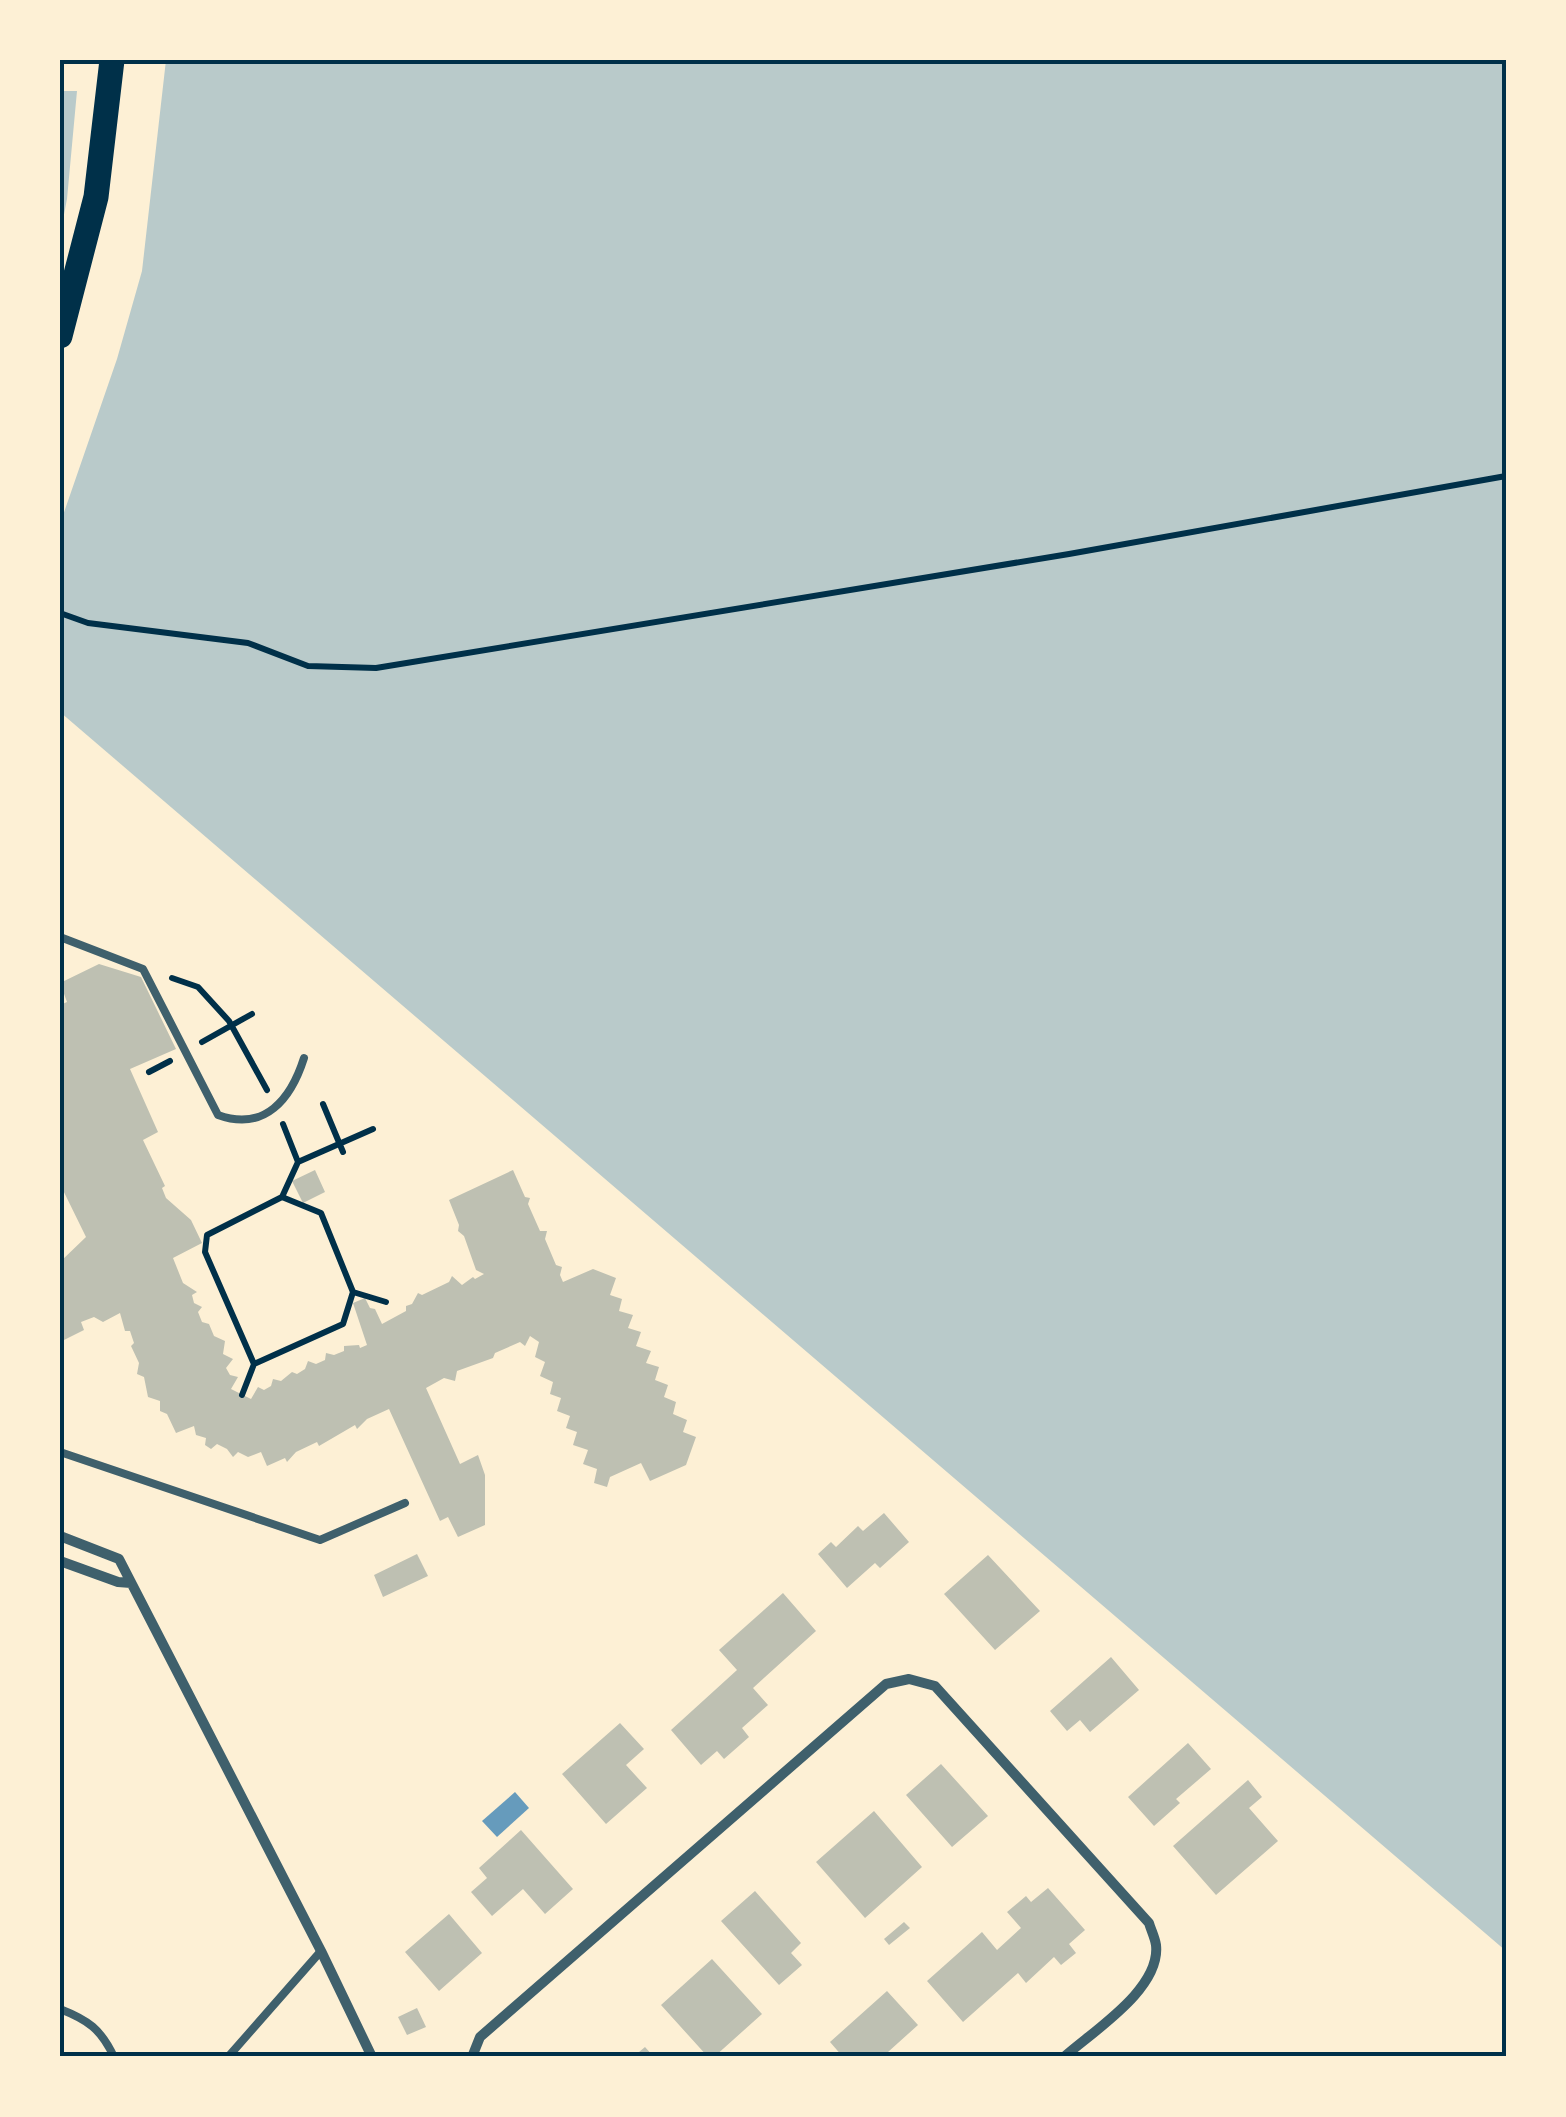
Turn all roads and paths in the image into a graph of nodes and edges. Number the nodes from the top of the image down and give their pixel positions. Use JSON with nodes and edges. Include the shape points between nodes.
{"nodes":[{"id":1,"x":112,"y":60,"type":"edge"},
{"id":2,"x":60,"y":336,"type":"edge"},
{"id":3,"x":1506,"y":476,"type":"edge"},
{"id":4,"x":60,"y":612,"type":"edge"},
{"id":5,"x":60,"y":937,"type":"edge"},
{"id":6,"x":142,"y":969,"type":"junction"},
{"id":7,"x":304,"y":1058,"type":"dead end"},
{"id":8,"x":323,"y":1104,"type":"dead end"},
{"id":9,"x":276,"y":1108,"type":"junction"},
{"id":10,"x":372,"y":1130,"type":"dead end"},
{"id":11,"x":341,"y":1148,"type":"junction"},
{"id":12,"x":298,"y":1162,"type":"junction"},
{"id":13,"x":282,"y":1197,"type":"junction"},
{"id":14,"x":354,"y":1292,"type":"junction"},
{"id":15,"x":386,"y":1302,"type":"dead end"},
{"id":16,"x":254,"y":1364,"type":"junction"},
{"id":17,"x":242,"y":1394,"type":"dead end"},
{"id":18,"x":60,"y":1452,"type":"edge"},
{"id":19,"x":404,"y":1503,"type":"dead end"},
{"id":20,"x":60,"y":1536,"type":"edge"},
{"id":21,"x":60,"y":1560,"type":"edge"},
{"id":22,"x":131,"y":1583,"type":"junction"},
{"id":23,"x":321,"y":1951,"type":"junction"},
{"id":24,"x":60,"y":2009,"type":"edge"},
{"id":25,"x":114,"y":2057,"type":"edge"},
{"id":26,"x":228,"y":2057,"type":"edge"},
{"id":27,"x":372,"y":2057,"type":"edge"},
{"id":28,"x":472,"y":2057,"type":"edge"},
{"id":29,"x":1064,"y":2057,"type":"edge"}],
"edges":[{"from":1,"to":2,"type":"main road","via":[[96,198]]},
{"from":3,"to":4,"type":"path","via":[[376,668],[308,666],[248,642],[88,623]]},
{"from":5,"to":6,"type":"lane"},
{"from":6,"to":9,"type":"path","via":[[198,986],[230,1020]]},
{"from":6,"to":9,"type":"lane","via":[[218,1115],[235,1121]]},
{"from":7,"to":9,"type":"lane","via":[[296,1085]]},
{"from":8,"to":11,"type":"path"},
{"from":9,"to":12,"type":"path"},
{"from":10,"to":11,"type":"path"},
{"from":11,"to":12,"type":"path"},
{"from":12,"to":13,"type":"path"},
{"from":13,"to":14,"type":"path","via":[[321,1213]]},
{"from":13,"to":16,"type":"path","via":[[206,1235],[205,1252]]},
{"from":14,"to":15,"type":"path"},
{"from":14,"to":16,"type":"path","via":[[343,1324]]},
{"from":16,"to":17,"type":"path"},
{"from":18,"to":19,"type":"lane","via":[[320,1540]]},
{"from":20,"to":22,"type":"street","via":[[119,1559]]},
{"from":21,"to":22,"type":"street"},
{"from":22,"to":23,"type":"street"},
{"from":23,"to":26,"type":"lane"},
{"from":23,"to":27,"type":"street"},
{"from":24,"to":25,"type":"lane","via":[[103,2034]]},
{"from":28,"to":29,"type":"street","via":[[480,2036],[886,1684],[910,1679],[935,1686],[1148,1922],[1156,1947],[1151,1974]]}]}
